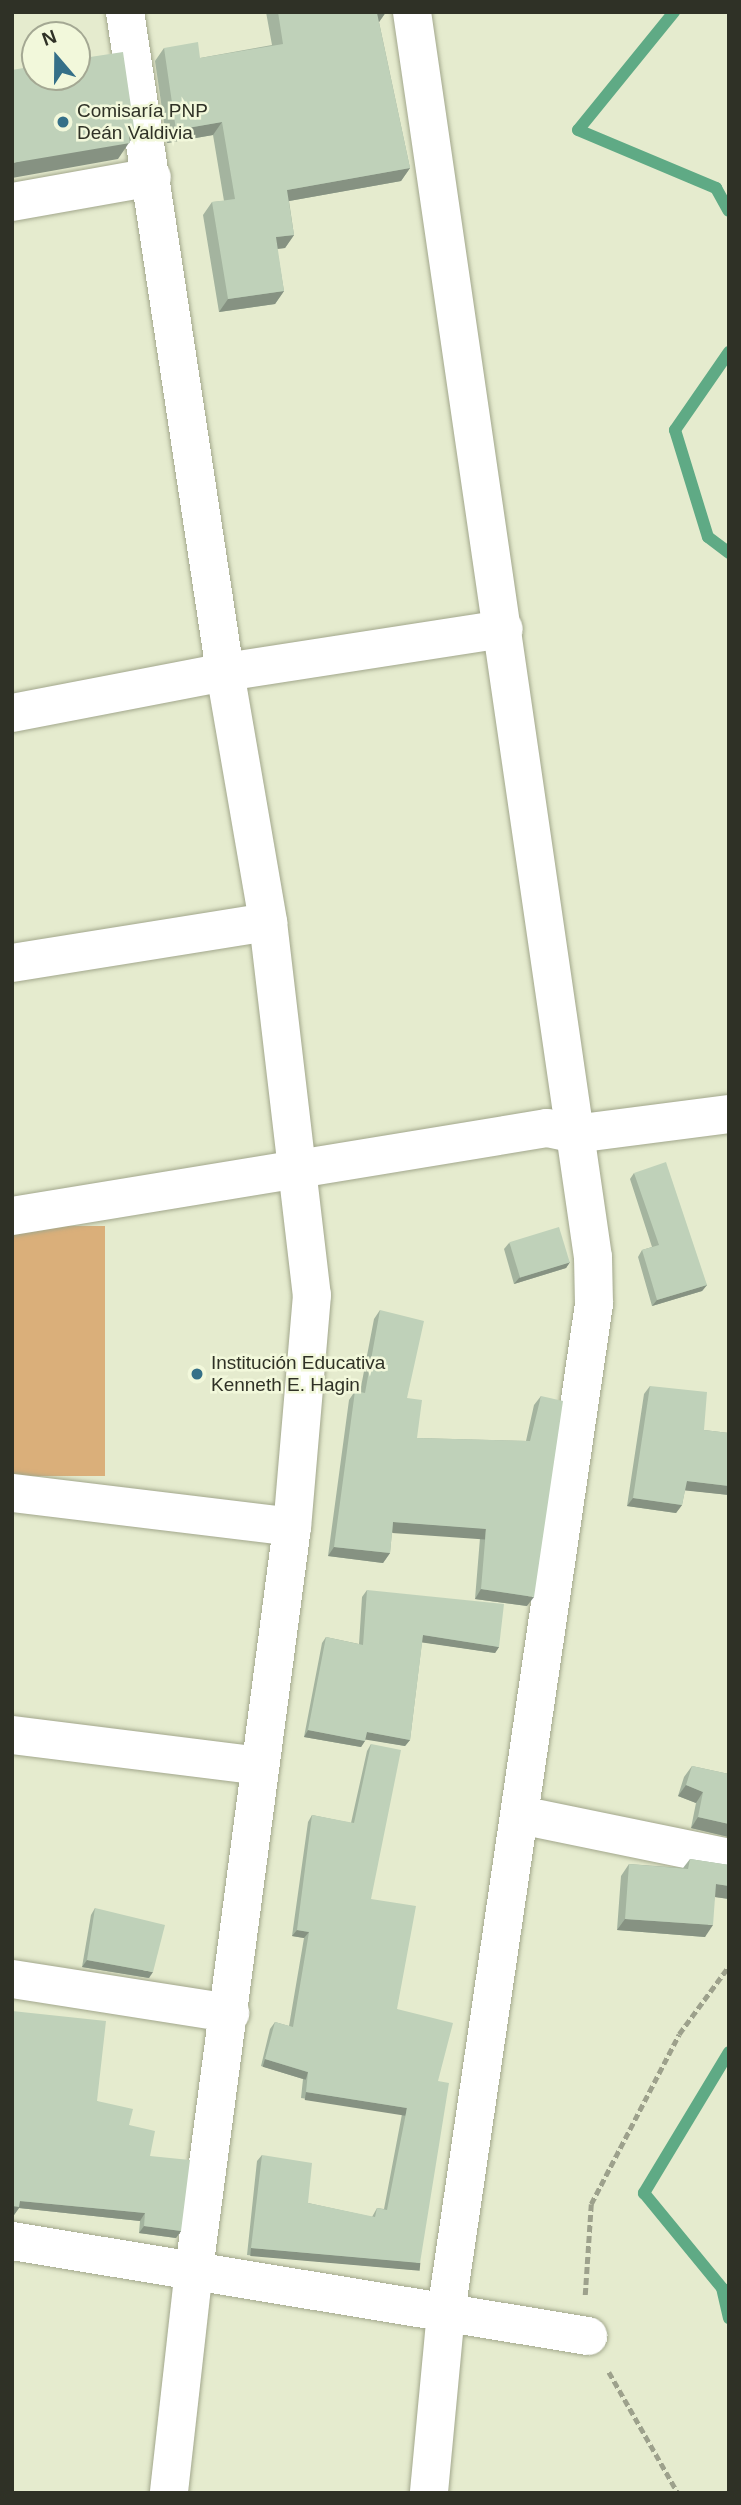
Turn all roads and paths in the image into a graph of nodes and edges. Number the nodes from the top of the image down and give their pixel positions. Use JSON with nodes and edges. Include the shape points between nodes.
{"nodes":[{"id":1,"x":125,"y":12,"type":"edge"},
{"id":2,"x":412,"y":12,"type":"edge"},
{"id":3,"x":152,"y":177,"type":"junction"},
{"id":4,"x":12,"y":202,"type":"edge"},
{"id":5,"x":504,"y":629,"type":"junction"},
{"id":6,"x":225,"y":672,"type":"junction"},
{"id":7,"x":12,"y":713,"type":"edge"},
{"id":8,"x":268,"y":922,"type":"junction"},
{"id":9,"x":12,"y":963,"type":"edge"},
{"id":10,"x":729,"y":1114,"type":"edge"},
{"id":11,"x":575,"y":1134,"type":"junction"},
{"id":12,"x":300,"y":1169,"type":"junction"},
{"id":13,"x":12,"y":1216,"type":"edge"},
{"id":14,"x":12,"y":1493,"type":"edge"},
{"id":15,"x":292,"y":1527,"type":"junction"},
{"id":16,"x":12,"y":1735,"type":"edge"},
{"id":17,"x":260,"y":1766,"type":"junction"},
{"id":18,"x":520,"y":1815,"type":"junction"},
{"id":19,"x":729,"y":1858,"type":"edge"},
{"id":20,"x":729,"y":1966,"type":"edge"},
{"id":21,"x":12,"y":1979,"type":"edge"},
{"id":22,"x":230,"y":2014,"type":"junction"},
{"id":23,"x":12,"y":2241,"type":"edge"},
{"id":24,"x":194,"y":2269,"type":"junction"},
{"id":25,"x":446,"y":2312,"type":"junction"},
{"id":26,"x":588,"y":2336,"type":"junction"},
{"id":27,"x":169,"y":2493,"type":"edge"},
{"id":28,"x":429,"y":2493,"type":"edge"},
{"id":29,"x":678,"y":2493,"type":"edge"}],
"edges":[{"from":1,"to":3,"type":"street"},
{"from":2,"to":5,"type":"street"},
{"from":3,"to":4,"type":"street"},
{"from":3,"to":6,"type":"street"},
{"from":5,"to":6,"type":"street"},
{"from":5,"to":11,"type":"street"},
{"from":6,"to":7,"type":"street"},
{"from":6,"to":8,"type":"street"},
{"from":8,"to":9,"type":"street"},
{"from":8,"to":12,"type":"street"},
{"from":10,"to":11,"type":"street"},
{"from":11,"to":12,"type":"street","via":[[547,1128]]},
{"from":11,"to":18,"type":"street","via":[[593,1257],[594,1304]]},
{"from":12,"to":13,"type":"street"},
{"from":12,"to":15,"type":"street","via":[[312,1295]]},
{"from":14,"to":15,"type":"street"},
{"from":15,"to":17,"type":"street"},
{"from":16,"to":17,"type":"street"},
{"from":17,"to":22,"type":"street"},
{"from":18,"to":19,"type":"street"},
{"from":18,"to":25,"type":"street"},
{"from":20,"to":26,"type":"path","via":[[680,2034],[591,2204],[584,2272]]},
{"from":21,"to":22,"type":"street"},
{"from":22,"to":24,"type":"street"},
{"from":23,"to":24,"type":"street"},
{"from":24,"to":25,"type":"street"},
{"from":24,"to":27,"type":"street"},
{"from":25,"to":26,"type":"street"},
{"from":25,"to":28,"type":"street"},
{"from":26,"to":29,"type":"path"}]}
